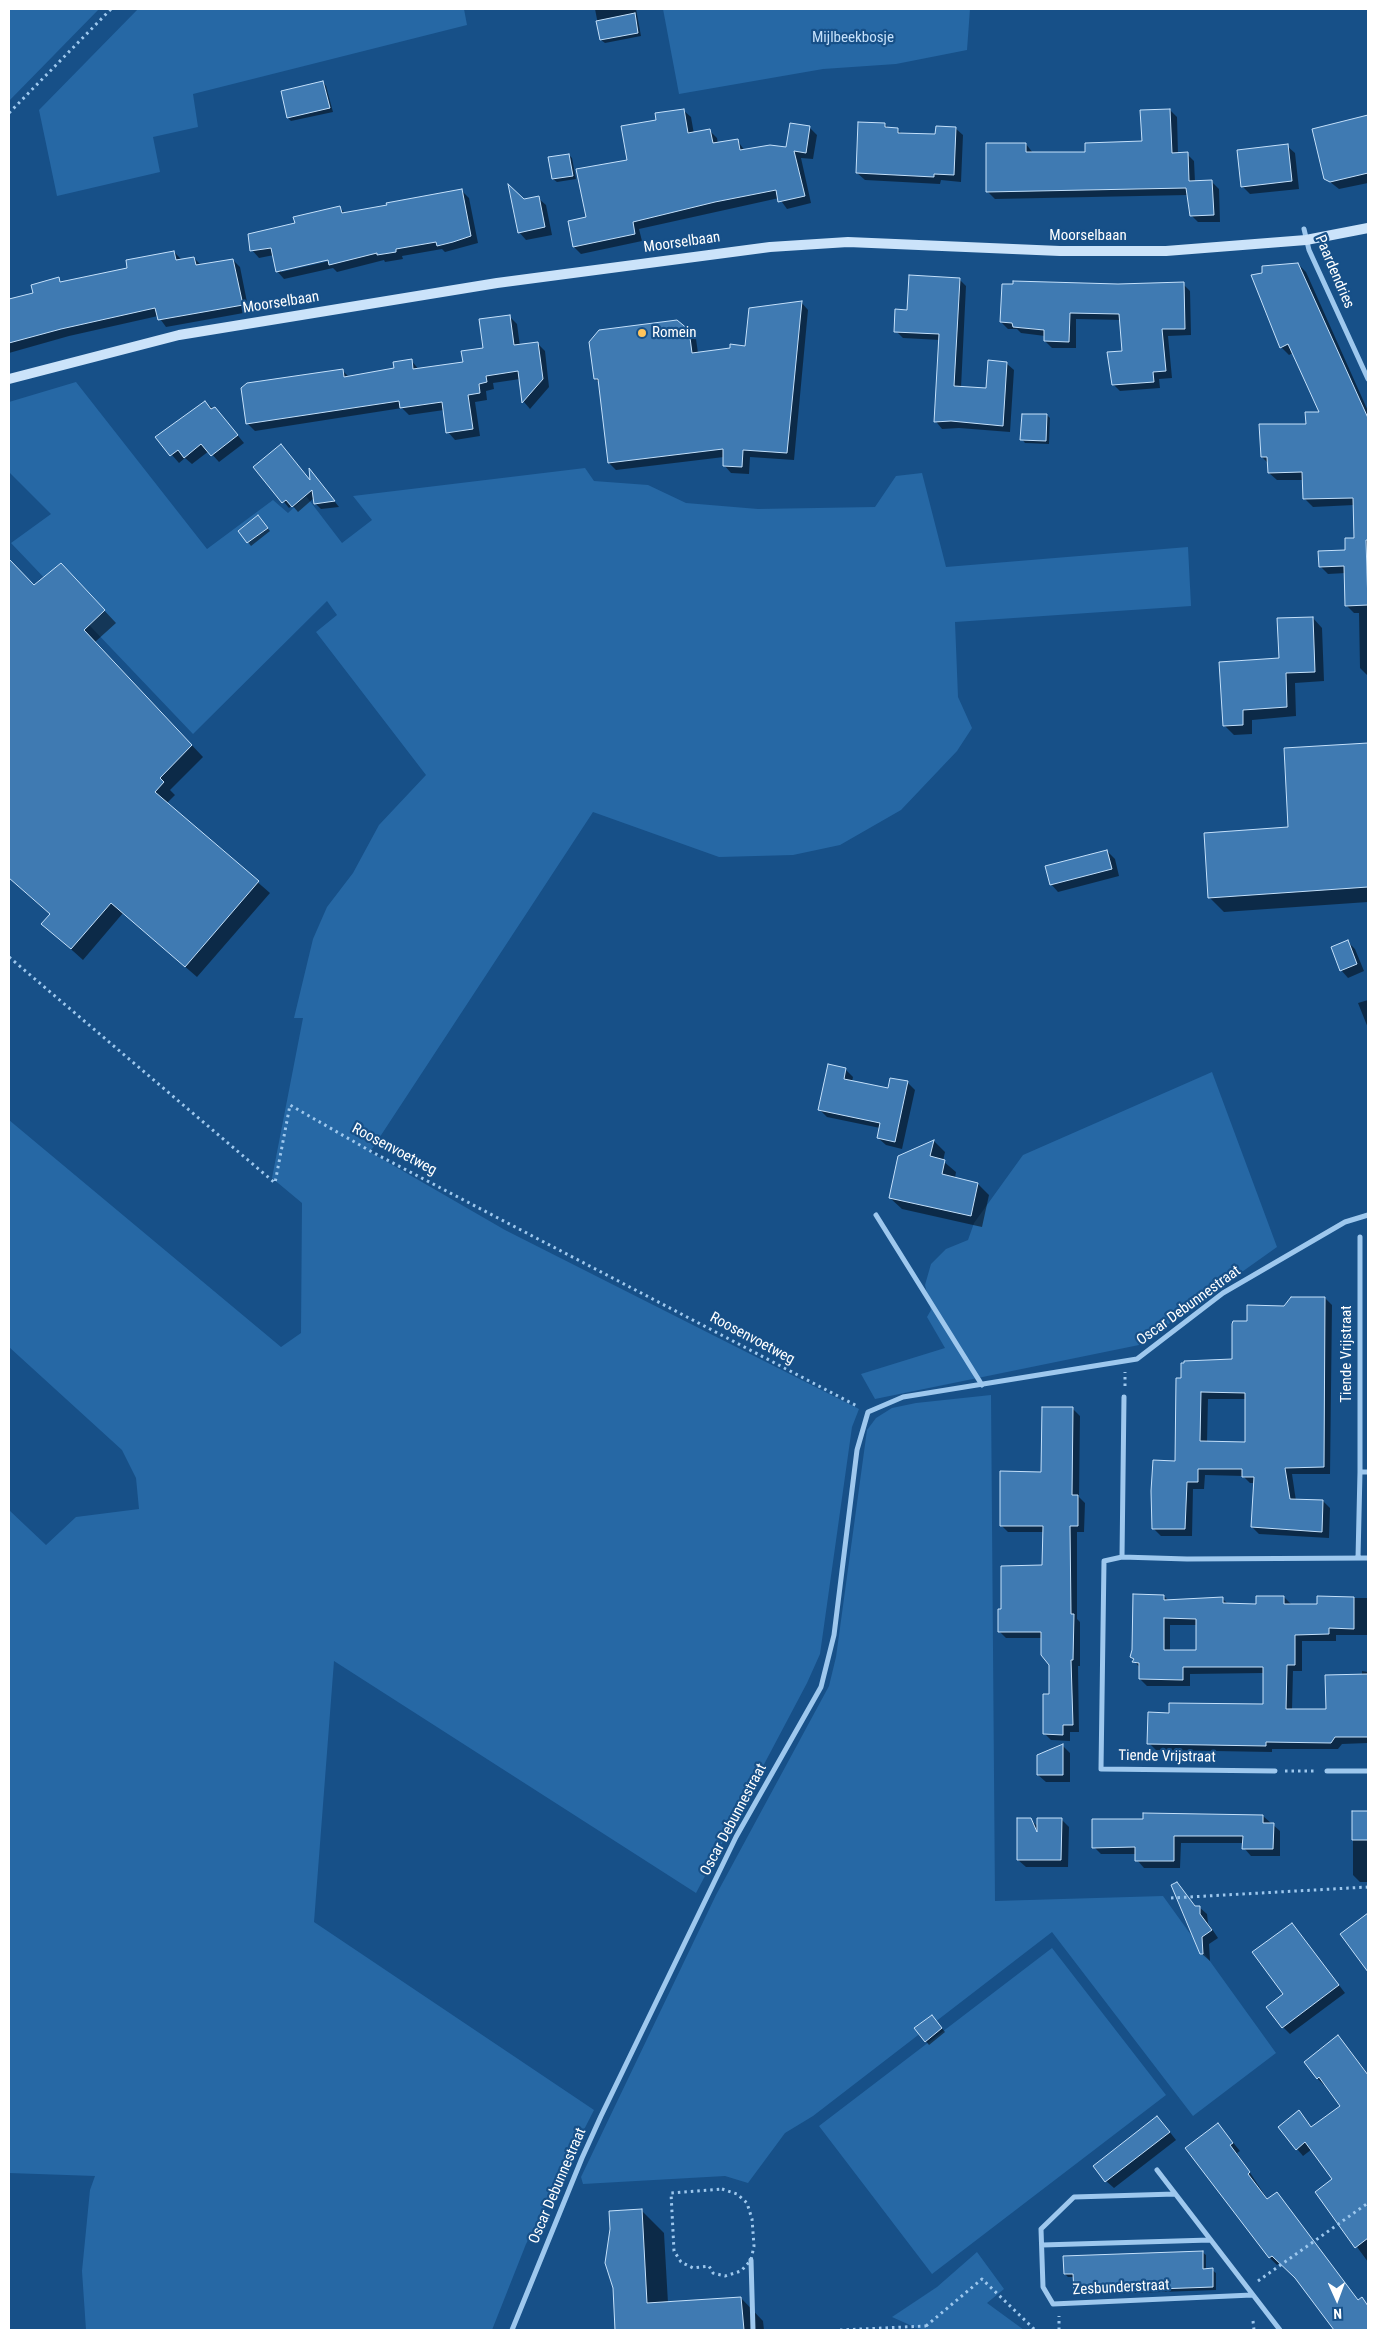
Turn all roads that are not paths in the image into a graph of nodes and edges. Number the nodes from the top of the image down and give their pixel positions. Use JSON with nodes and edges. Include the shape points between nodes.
{"nodes":[{"id":1,"x":1304,"y":228,"type":"dead end"},
{"id":2,"x":1368,"y":228,"type":"edge"},
{"id":3,"x":1306,"y":240,"type":"junction"},
{"id":4,"x":1368,"y":379,"type":"edge"},
{"id":5,"x":9,"y":380,"type":"edge"},
{"id":6,"x":876,"y":1215,"type":"dead end"},
{"id":7,"x":1368,"y":1215,"type":"edge"},
{"id":8,"x":1360,"y":1237,"type":"dead end"},
{"id":9,"x":982,"y":1385,"type":"junction"},
{"id":10,"x":1124,"y":1397,"type":"road end"},
{"id":11,"x":1360,"y":1472,"type":"junction"},
{"id":12,"x":1368,"y":1472,"type":"edge"},
{"id":13,"x":1122,"y":1557,"type":"junction"},
{"id":14,"x":1358,"y":1558,"type":"junction"},
{"id":15,"x":1368,"y":1558,"type":"edge"},
{"id":16,"x":1275,"y":1771,"type":"road end"},
{"id":17,"x":1327,"y":1771,"type":"road end"},
{"id":18,"x":1368,"y":1771,"type":"edge"},
{"id":19,"x":1157,"y":2170,"type":"dead end"},
{"id":20,"x":1175,"y":2194,"type":"junction"},
{"id":21,"x":1210,"y":2240,"type":"junction"},
{"id":22,"x":1042,"y":2245,"type":"junction"},
{"id":23,"x":751,"y":2260,"type":"road end"},
{"id":24,"x":1252,"y":2295,"type":"junction"},
{"id":25,"x":512,"y":2330,"type":"edge"},
{"id":26,"x":753,"y":2330,"type":"edge"},
{"id":27,"x":1280,"y":2330,"type":"edge"}],
"edges":[{"from":1,"to":3,"type":"street","name":"Paardendries"},
{"from":2,"to":3,"type":"main road","name":"Moorselbaan"},
{"from":3,"to":4,"type":"street","name":"Paardendries"},
{"from":3,"to":5,"type":"main road","name":"Moorselbaan","via":[[1166,251],[1060,251],[848,242],[770,246],[497,283],[179,335]]},
{"from":6,"to":9,"type":"street"},
{"from":7,"to":9,"type":"street","name":"Oscar Debunnestraat","via":[[1345,1222],[1223,1293],[1137,1359]]},
{"from":8,"to":11,"type":"street","name":"Tiende Vrijstraat"},
{"from":9,"to":25,"type":"street","name":"Oscar Debunnestraat","via":[[903,1397],[868,1412],[857,1450],[834,1635],[820,1687],[736,1838],[605,2108]]},
{"from":10,"to":13,"type":"street"},
{"from":11,"to":12,"type":"street"},
{"from":11,"to":14,"type":"street","name":"Tiende Vrijstraat"},
{"from":13,"to":14,"type":"street"},
{"from":13,"to":16,"type":"street","name":"Tiende Vrijstraat","via":[[1104,1561],[1101,1769]]},
{"from":14,"to":15,"type":"street"},
{"from":17,"to":18,"type":"street"},
{"from":19,"to":20,"type":"street"},
{"from":20,"to":21,"type":"street"},
{"from":20,"to":22,"type":"street","name":"Zesbunderstraat","via":[[1074,2197],[1041,2229]]},
{"from":21,"to":22,"type":"street"},
{"from":21,"to":24,"type":"street"},
{"from":22,"to":24,"type":"street","name":"Zesbunderstraat","via":[[1043,2287],[1053,2304]]},
{"from":23,"to":26,"type":"street"},
{"from":24,"to":27,"type":"street"}]}
